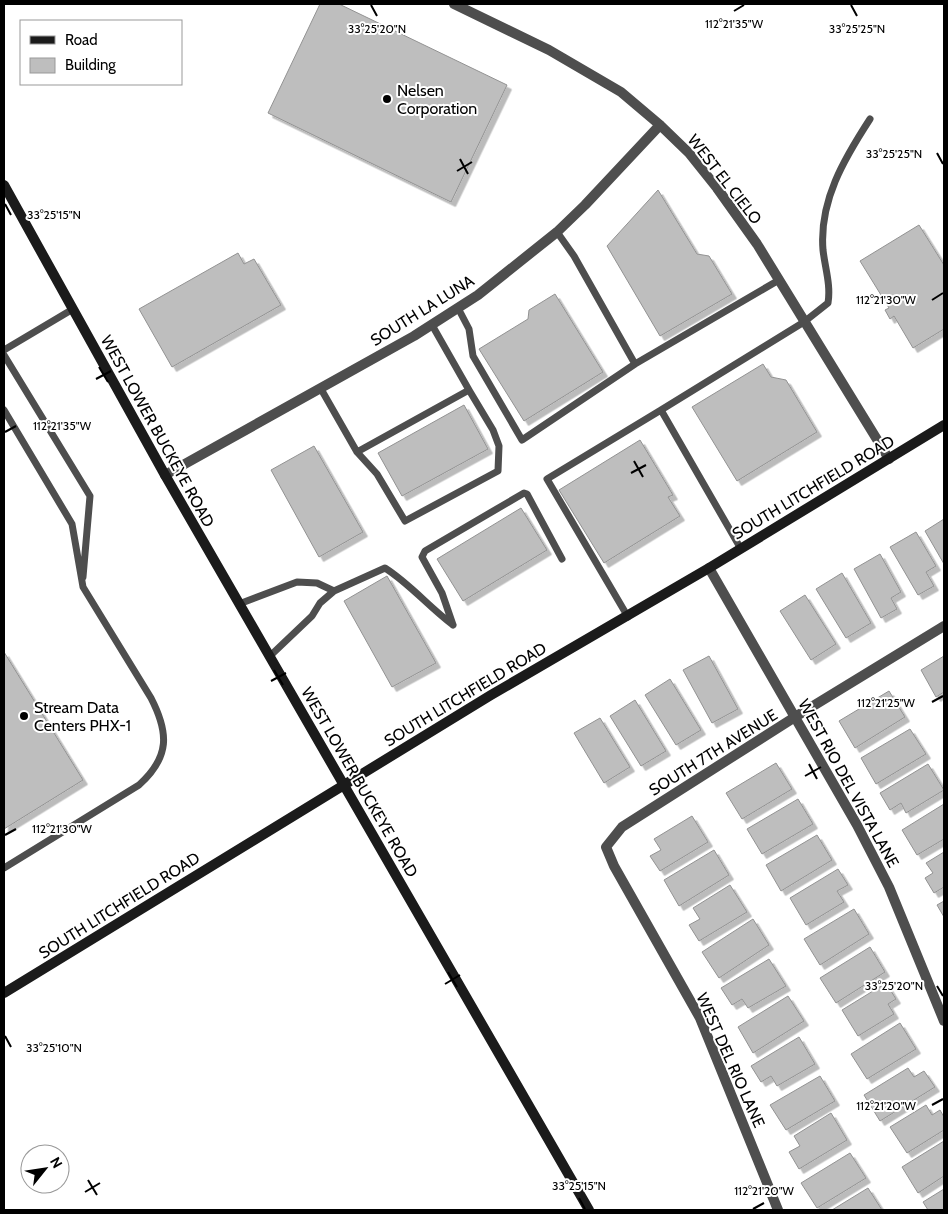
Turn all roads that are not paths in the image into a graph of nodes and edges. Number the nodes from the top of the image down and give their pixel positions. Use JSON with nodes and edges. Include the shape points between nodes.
{"nodes":[{"id":1,"x":454,"y":4,"type":"edge"},
{"id":2,"x":870,"y":119,"type":"dead end"},
{"id":3,"x":660,"y":125,"type":"junction"},
{"id":4,"x":4,"y":185,"type":"edge"},
{"id":5,"x":557,"y":232,"type":"junction"},
{"id":6,"x":779,"y":280,"type":"junction"},
{"id":7,"x":458,"y":308,"type":"junction"},
{"id":8,"x":73,"y":309,"type":"junction"},
{"id":9,"x":804,"y":322,"type":"junction"},
{"id":10,"x":432,"y":325,"type":"junction"},
{"id":11,"x":4,"y":350,"type":"edge"},
{"id":12,"x":4,"y":355,"type":"edge"},
{"id":13,"x":635,"y":364,"type":"junction"},
{"id":14,"x":321,"y":389,"type":"junction"},
{"id":15,"x":469,"y":390,"type":"junction"},
{"id":16,"x":4,"y":410,"type":"edge"},
{"id":17,"x":661,"y":410,"type":"junction"},
{"id":18,"x":944,"y":424,"type":"edge"},
{"id":19,"x":356,"y":452,"type":"junction"},
{"id":20,"x":889,"y":459,"type":"junction"},
{"id":21,"x":165,"y":475,"type":"junction"},
{"id":22,"x":741,"y":549,"type":"junction"},
{"id":23,"x":562,"y":559,"type":"dead end"},
{"id":24,"x":709,"y":568,"type":"junction"},
{"id":25,"x":83,"y":587,"type":"junction"},
{"id":26,"x":334,"y":591,"type":"junction"},
{"id":27,"x":239,"y":604,"type":"junction"},
{"id":28,"x":628,"y":617,"type":"junction"},
{"id":29,"x":944,"y":626,"type":"edge"},
{"id":30,"x":270,"y":656,"type":"junction"},
{"id":31,"x":795,"y":717,"type":"junction"},
{"id":32,"x":344,"y":784,"type":"junction"},
{"id":33,"x":606,"y":847,"type":"joint"},
{"id":34,"x":4,"y":868,"type":"edge"},
{"id":35,"x":4,"y":993,"type":"edge"},
{"id":36,"x":944,"y":1022,"type":"edge"},
{"id":37,"x":589,"y":1210,"type":"edge"},
{"id":38,"x":778,"y":1210,"type":"edge"}],
"edges":[{"from":1,"to":3,"type":"street","name":"WEST EL CIELO","via":[[595,76],[621,92]]},
{"from":2,"to":9,"type":"lane","via":[[828,196],[823,249],[830,290],[828,303]]},
{"from":3,"to":5,"type":"street","name":"SOUTH LA LUNA"},
{"from":3,"to":6,"type":"street","name":"WEST EL CIELO","via":[[689,153],[717,188]]},
{"from":4,"to":8,"type":"main road","name":"WEST LOWER BUCKEYE ROAD"},
{"from":5,"to":7,"type":"street","name":"SOUTH LA LUNA"},
{"from":5,"to":13,"type":"lane"},
{"from":6,"to":9,"type":"street","name":"WEST EL CIELO"},
{"from":6,"to":13,"type":"lane"},
{"from":7,"to":10,"type":"street","name":"SOUTH LA LUNA"},
{"from":7,"to":13,"type":"lane","via":[[469,329],[473,356],[522,440]]},
{"from":8,"to":11,"type":"lane"},
{"from":8,"to":21,"type":"main road","name":"WEST LOWER BUCKEYE ROAD"},
{"from":9,"to":17,"type":"lane"},
{"from":9,"to":20,"type":"street","name":"WEST EL CIELO"},
{"from":10,"to":14,"type":"street","name":"SOUTH LA LUNA"},
{"from":10,"to":15,"type":"lane"},
{"from":12,"to":25,"type":"lane","via":[[90,496]]},
{"from":14,"to":19,"type":"lane"},
{"from":14,"to":21,"type":"street","name":"SOUTH LA LUNA"},
{"from":15,"to":19,"type":"lane"},
{"from":15,"to":19,"type":"lane","via":[[499,446],[498,471],[405,521],[377,474]]},
{"from":16,"to":25,"type":"lane","via":[[72,524]]},
{"from":17,"to":22,"type":"lane"},
{"from":17,"to":28,"type":"lane","via":[[547,480]]},
{"from":18,"to":20,"type":"main road","name":"SOUTH LITCHFIELD ROAD"},
{"from":20,"to":22,"type":"main road","name":"SOUTH LITCHFIELD ROAD"},
{"from":21,"to":27,"type":"main road","name":"WEST LOWER BUCKEYE ROAD"},
{"from":22,"to":24,"type":"main road","name":"SOUTH LITCHFIELD ROAD"},
{"from":23,"to":26,"type":"lane","via":[[524,493],[423,554],[442,592],[453,625],[385,568]]},
{"from":24,"to":28,"type":"main road","name":"SOUTH LITCHFIELD ROAD"},
{"from":24,"to":31,"type":"street","name":"WEST RIO DEL VISTA LANE"},
{"from":25,"to":34,"type":"lane","via":[[159,713],[163,727],[162,754],[150,776],[139,785]]},
{"from":26,"to":27,"type":"lane","via":[[317,583],[297,582]]},
{"from":26,"to":30,"type":"lane"},
{"from":27,"to":30,"type":"main road","name":"WEST LOWER BUCKEYE ROAD"},
{"from":28,"to":32,"type":"main road","name":"SOUTH LITCHFIELD ROAD"},
{"from":29,"to":31,"type":"street","name":"SOUTH 7TH AVENUE"},
{"from":30,"to":32,"type":"main road","name":"WEST LOWER BUCKEYE ROAD"},
{"from":31,"to":33,"type":"street","name":"SOUTH 7TH AVENUE","via":[[622,827]]},
{"from":31,"to":36,"type":"street","name":"WEST RIO DEL VISTA LANE","via":[[858,825],[889,888]]},
{"from":32,"to":35,"type":"main road","name":"SOUTH LITCHFIELD ROAD"},
{"from":32,"to":37,"type":"main road","name":"WEST LOWER BUCKEYE ROAD"},
{"from":33,"to":38,"type":"street","name":"WEST DEL RIO LANE","via":[[700,1018]]}]}
